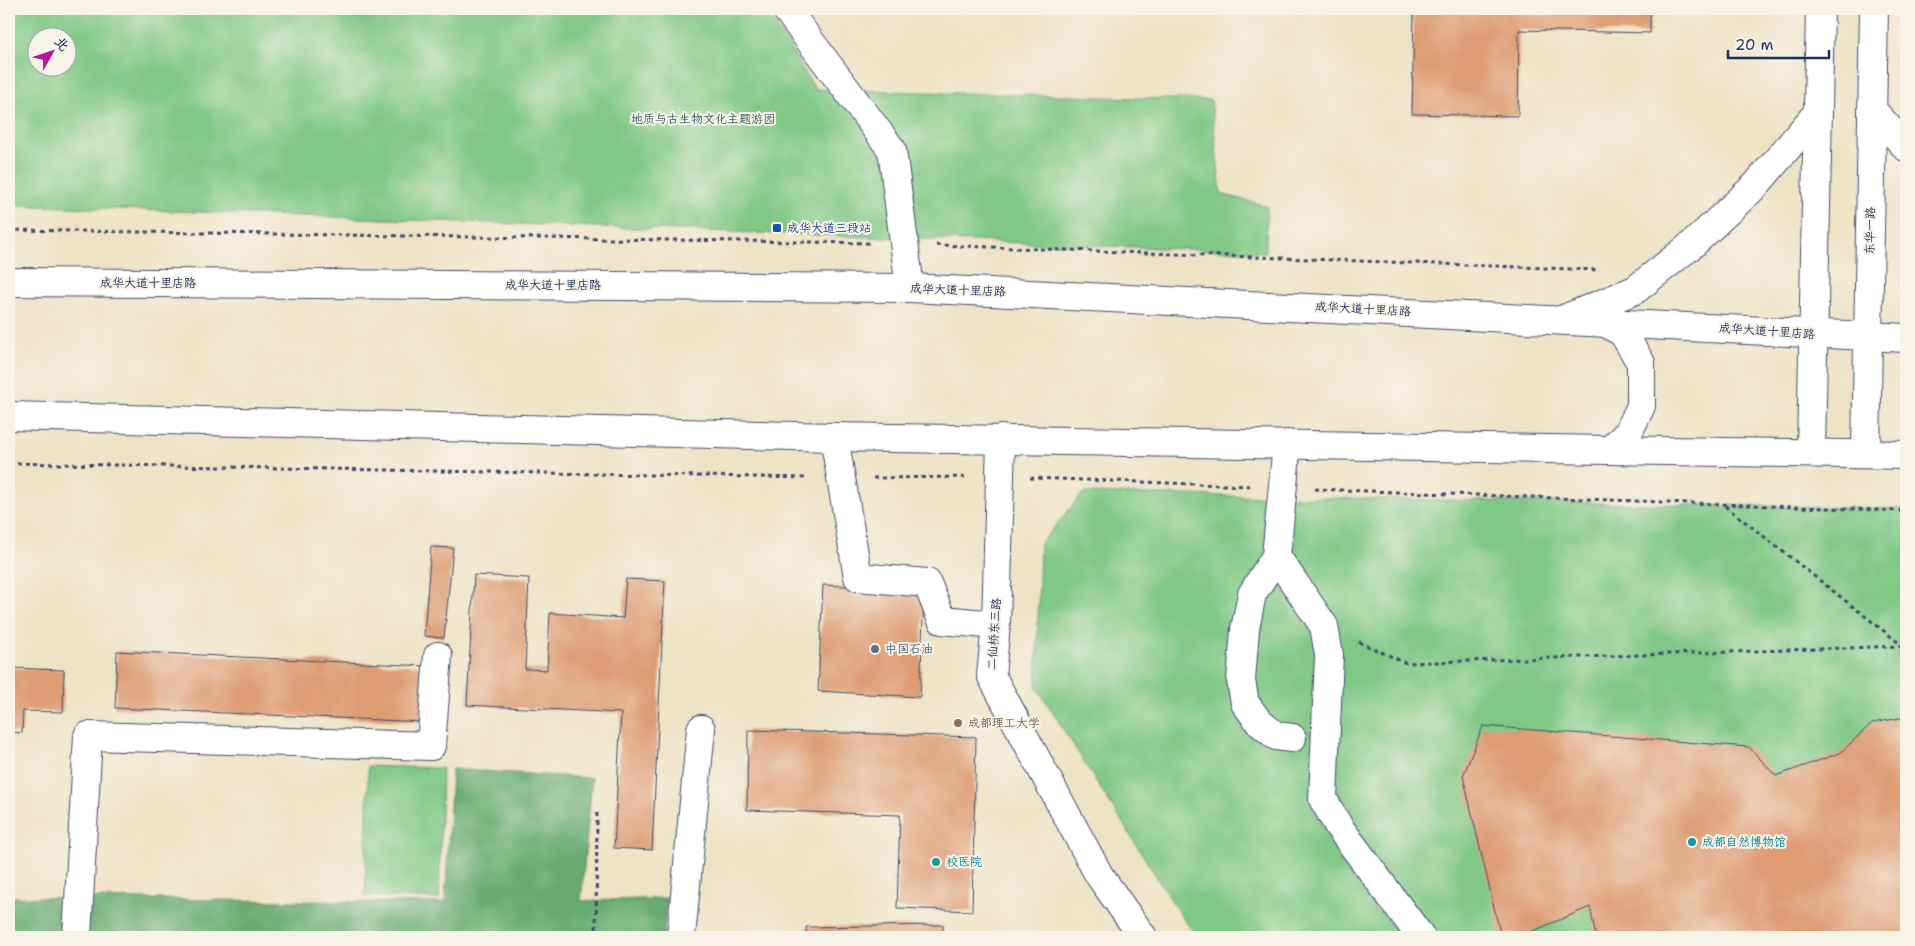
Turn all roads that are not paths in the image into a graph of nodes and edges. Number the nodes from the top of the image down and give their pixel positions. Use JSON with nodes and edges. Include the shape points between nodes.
{"nodes":[{"id":1,"x":786,"y":9,"type":"edge"},
{"id":2,"x":1820,"y":9,"type":"edge"},
{"id":3,"x":1874,"y":9,"type":"edge"},
{"id":4,"x":1872,"y":110,"type":"junction"},
{"id":5,"x":1818,"y":112,"type":"junction"},
{"id":6,"x":1906,"y":147,"type":"edge"},
{"id":7,"x":9,"y":282,"type":"edge"},
{"id":8,"x":910,"y":288,"type":"junction"},
{"id":9,"x":1564,"y":320,"type":"junction"},
{"id":10,"x":1604,"y":322,"type":"junction"},
{"id":11,"x":1814,"y":335,"type":"junction"},
{"id":12,"x":1868,"y":337,"type":"junction"},
{"id":13,"x":1906,"y":338,"type":"edge"},
{"id":14,"x":9,"y":416,"type":"edge"},
{"id":15,"x":834,"y":437,"type":"junction"},
{"id":16,"x":1001,"y":439,"type":"junction"},
{"id":17,"x":1287,"y":444,"type":"junction"},
{"id":18,"x":1611,"y":449,"type":"junction"},
{"id":19,"x":1811,"y":452,"type":"junction"},
{"id":20,"x":1866,"y":453,"type":"junction"},
{"id":21,"x":1906,"y":455,"type":"edge"},
{"id":22,"x":1276,"y":556,"type":"junction"},
{"id":23,"x":996,"y":625,"type":"junction"},
{"id":24,"x":438,"y":656,"type":"dead end"},
{"id":25,"x":701,"y":729,"type":"dead end"},
{"id":26,"x":1292,"y":738,"type":"dead end"},
{"id":27,"x":77,"y":937,"type":"edge"},
{"id":28,"x":681,"y":937,"type":"edge"},
{"id":29,"x":1143,"y":937,"type":"edge"},
{"id":30,"x":1421,"y":937,"type":"edge"}],
"edges":[{"from":1,"to":8,"type":"main road","via":[[892,150]]},
{"from":2,"to":5,"type":"main road"},
{"from":3,"to":4,"type":"main road","name":"东华一路"},
{"from":4,"to":6,"type":"main road"},
{"from":4,"to":12,"type":"main road","name":"东华一路"},
{"from":5,"to":9,"type":"main road","via":[[1756,186],[1694,243],[1634,290]]},
{"from":5,"to":11,"type":"main road"},
{"from":7,"to":8,"type":"main road","name":"成华大道十里店路"},
{"from":8,"to":9,"type":"main road","name":"成华大道十里店路"},
{"from":9,"to":10,"type":"main road","name":"成华大道十里店路"},
{"from":10,"to":11,"type":"main road","name":"成华大道十里店路"},
{"from":10,"to":18,"type":"main road","via":[[1623,333],[1641,363],[1640,406],[1628,433]]},
{"from":11,"to":12,"type":"main road","name":"成华大道十里店路"},
{"from":11,"to":19,"type":"main road"},
{"from":12,"to":13,"type":"main road","name":"成华大道十里店路"},
{"from":12,"to":20,"type":"main road","name":"东华一路"},
{"from":14,"to":15,"type":"main road"},
{"from":15,"to":16,"type":"main road"},
{"from":15,"to":23,"type":"main road","via":[[858,577],[927,583],[942,620]]},
{"from":16,"to":17,"type":"main road"},
{"from":16,"to":23,"type":"main road","name":"二仙桥东三路"},
{"from":17,"to":18,"type":"main road"},
{"from":17,"to":22,"type":"main road"},
{"from":18,"to":19,"type":"main road"},
{"from":19,"to":20,"type":"main road"},
{"from":20,"to":21,"type":"main road"},
{"from":22,"to":26,"type":"main road","via":[[1252,594],[1245,629],[1241,681],[1244,703],[1259,722],[1276,736]]},
{"from":22,"to":30,"type":"main road","via":[[1324,626],[1329,655],[1323,799],[1339,827]]},
{"from":23,"to":29,"type":"main road","name":"二仙桥东三路","via":[[991,676],[1099,876]]},
{"from":24,"to":27,"type":"main road","via":[[431,746],[88,736]]},
{"from":25,"to":28,"type":"main road"}]}
